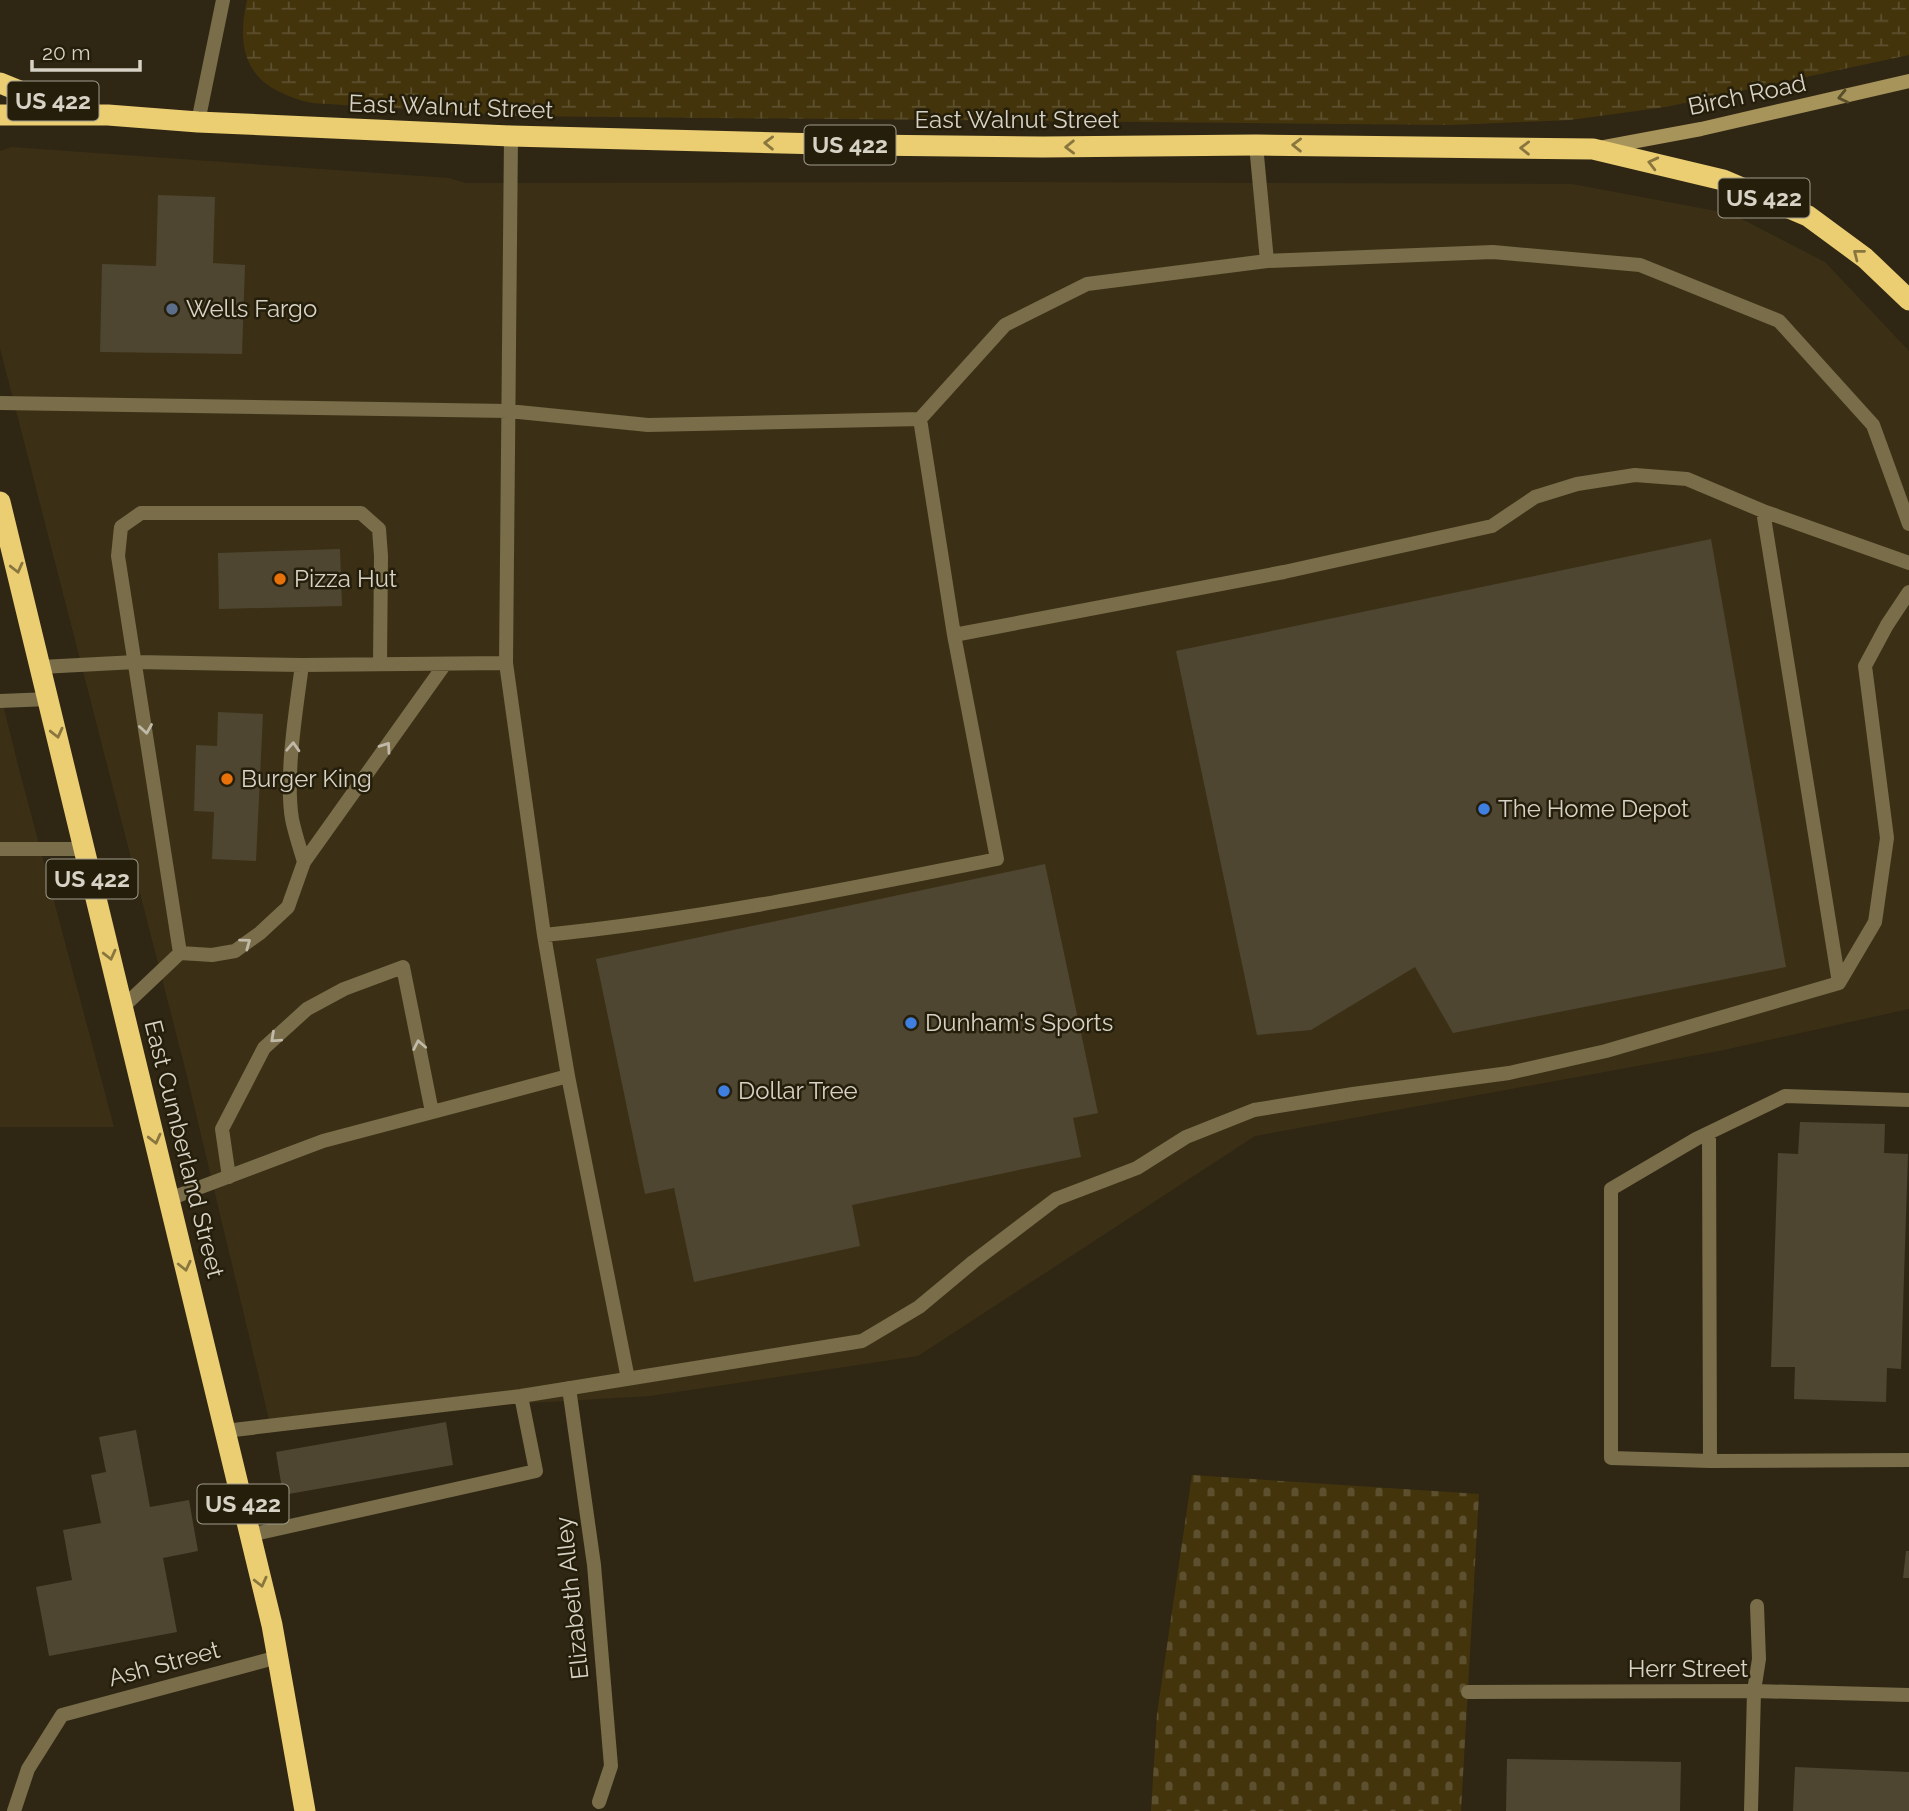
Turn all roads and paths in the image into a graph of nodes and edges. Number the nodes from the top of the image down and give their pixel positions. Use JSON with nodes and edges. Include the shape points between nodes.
{"nodes":[{"id":1,"x":223,"y":0,"type":"edge"},
{"id":2,"x":1909,"y":81,"type":"edge"},
{"id":3,"x":0,"y":83,"type":"edge"},
{"id":4,"x":0,"y":116,"type":"edge"},
{"id":5,"x":108,"y":116,"type":"junction"},
{"id":6,"x":198,"y":122,"type":"junction"},
{"id":7,"x":511,"y":136,"type":"junction"},
{"id":8,"x":1256,"y":145,"type":"junction"},
{"id":9,"x":1593,"y":149,"type":"junction"},
{"id":10,"x":1267,"y":261,"type":"junction"},
{"id":11,"x":1909,"y":299,"type":"edge"},
{"id":12,"x":0,"y":403,"type":"edge"},
{"id":13,"x":508,"y":411,"type":"junction"},
{"id":14,"x":920,"y":419,"type":"junction"},
{"id":15,"x":0,"y":502,"type":"edge"},
{"id":16,"x":1763,"y":511,"type":"junction"},
{"id":17,"x":1909,"y":524,"type":"edge"},
{"id":18,"x":1909,"y":563,"type":"edge"},
{"id":19,"x":1909,"y":592,"type":"edge"},
{"id":20,"x":954,"y":635,"type":"junction"},
{"id":21,"x":136,"y":662,"type":"junction"},
{"id":22,"x":506,"y":663,"type":"junction"},
{"id":23,"x":380,"y":664,"type":"junction"},
{"id":24,"x":445,"y":664,"type":"junction"},
{"id":25,"x":302,"y":665,"type":"junction"},
{"id":26,"x":41,"y":667,"type":"junction"},
{"id":27,"x":49,"y":699,"type":"junction"},
{"id":28,"x":0,"y":701,"type":"edge"},
{"id":29,"x":0,"y":849,"type":"edge"},
{"id":30,"x":85,"y":849,"type":"junction"},
{"id":31,"x":304,"y":862,"type":"junction"},
{"id":32,"x":544,"y":934,"type":"junction"},
{"id":33,"x":180,"y":953,"type":"junction"},
{"id":34,"x":1839,"y":982,"type":"junction"},
{"id":35,"x":123,"y":1007,"type":"junction"},
{"id":36,"x":568,"y":1076,"type":"junction"},
{"id":37,"x":1909,"y":1100,"type":"edge"},
{"id":38,"x":432,"y":1112,"type":"junction"},
{"id":39,"x":1709,"y":1133,"type":"junction"},
{"id":40,"x":229,"y":1177,"type":"junction"},
{"id":41,"x":168,"y":1193,"type":"junction"},
{"id":42,"x":628,"y":1379,"type":"junction"},
{"id":43,"x":569,"y":1388,"type":"junction"},
{"id":44,"x":521,"y":1395,"type":"junction"},
{"id":45,"x":225,"y":1431,"type":"junction"},
{"id":46,"x":1909,"y":1460,"type":"edge"},
{"id":47,"x":1710,"y":1461,"type":"junction"},
{"id":48,"x":250,"y":1535,"type":"junction"},
{"id":49,"x":1757,"y":1606,"type":"dead end"},
{"id":50,"x":278,"y":1657,"type":"junction"},
{"id":51,"x":1754,"y":1691,"type":"junction"},
{"id":52,"x":1468,"y":1692,"type":"dead end"},
{"id":53,"x":1909,"y":1695,"type":"edge"},
{"id":54,"x":599,"y":1802,"type":"dead end"},
{"id":55,"x":14,"y":1811,"type":"edge"},
{"id":56,"x":305,"y":1811,"type":"edge"},
{"id":57,"x":1751,"y":1811,"type":"edge"}],
"edges":[{"from":1,"to":6,"type":"street"},
{"from":2,"to":9,"type":"street","name":"Birch Road","one_way":true,"via":[[1701,130]]},
{"from":3,"to":5,"type":"highway","number":"US 422"},
{"from":4,"to":5,"type":"highway","name":"East Walnut Street"},
{"from":5,"to":6,"type":"highway","name":"East Walnut Street","number":"US 422"},
{"from":6,"to":7,"type":"highway","name":"East Walnut Street","number":"US 422"},
{"from":8,"to":7,"type":"highway","name":"East Walnut Street","number":"US 422","one_way":true,"via":[[1043,147]]},
{"from":7,"to":13,"type":"street"},
{"from":9,"to":8,"type":"highway","name":"East Walnut Street","number":"US 422","one_way":true},
{"from":8,"to":10,"type":"street"},
{"from":11,"to":9,"type":"highway","name":"East Walnut Street","number":"US 422","one_way":true,"via":[[1865,258],[1808,216],[1723,180]]},
{"from":10,"to":14,"type":"street","via":[[1087,284],[1005,325]]},
{"from":10,"to":17,"type":"street","via":[[1493,252],[1640,265],[1779,321],[1873,425]]},
{"from":12,"to":13,"type":"street"},
{"from":13,"to":14,"type":"street","via":[[648,425]]},
{"from":13,"to":22,"type":"street"},
{"from":14,"to":20,"type":"street"},
{"from":15,"to":26,"type":"highway","name":"East Cumberland Street","number":"US 422","one_way":true},
{"from":16,"to":18,"type":"street"},
{"from":16,"to":20,"type":"street","via":[[1687,479],[1635,475],[1577,484],[1535,497],[1492,526]]},
{"from":16,"to":34,"type":"street"},
{"from":19,"to":34,"type":"street","via":[[1865,666],[1887,838],[1875,922]]},
{"from":20,"to":32,"type":"street","via":[[997,859],[626,927]]},
{"from":21,"to":23,"type":"street","via":[[118,556],[121,527],[141,513],[361,513],[379,529]]},
{"from":21,"to":25,"type":"street"},
{"from":21,"to":26,"type":"street"},
{"from":21,"to":33,"type":"street","one_way":true},
{"from":22,"to":24,"type":"street"},
{"from":22,"to":32,"type":"street"},
{"from":23,"to":24,"type":"street"},
{"from":23,"to":25,"type":"street"},
{"from":31,"to":24,"type":"street","one_way":true},
{"from":31,"to":25,"type":"street","one_way":true,"via":[[292,819],[291,789]]},
{"from":26,"to":27,"type":"highway","name":"East Cumberland Street","number":"US 422"},
{"from":27,"to":28,"type":"street"},
{"from":27,"to":30,"type":"highway","name":"East Cumberland Street","number":"US 422","one_way":true},
{"from":29,"to":30,"type":"street"},
{"from":30,"to":35,"type":"highway","name":"East Cumberland Street","number":"US 422","one_way":true},
{"from":33,"to":31,"type":"street","one_way":true,"via":[[235,951],[260,933],[288,907]]},
{"from":32,"to":36,"type":"street"},
{"from":33,"to":35,"type":"street"},
{"from":34,"to":42,"type":"street","via":[[1606,1051],[1508,1073],[1254,1110],[1186,1137],[1138,1168],[1056,1199],[919,1307],[862,1342]]},
{"from":35,"to":41,"type":"highway","name":"East Cumberland Street","number":"US 422","one_way":true},
{"from":36,"to":38,"type":"street"},
{"from":36,"to":42,"type":"street"},
{"from":37,"to":39,"type":"street","via":[[1785,1097]]},
{"from":38,"to":40,"type":"street","via":[[323,1141]]},
{"from":38,"to":40,"type":"street","one_way":true,"via":[[403,967],[307,1009],[264,1048],[222,1129]]},
{"from":39,"to":47,"type":"street"},
{"from":39,"to":47,"type":"street","via":[[1611,1189],[1611,1458]]},
{"from":40,"to":41,"type":"street"},
{"from":41,"to":45,"type":"highway","name":"East Cumberland Street","number":"US 422","one_way":true},
{"from":42,"to":43,"type":"street"},
{"from":43,"to":44,"type":"street"},
{"from":43,"to":54,"type":"street","name":"Elizabeth Alley","via":[[594,1565],[611,1766]]},
{"from":44,"to":45,"type":"street"},
{"from":44,"to":48,"type":"street","via":[[536,1471]]},
{"from":45,"to":48,"type":"highway","name":"East Cumberland Street","number":"US 422"},
{"from":46,"to":47,"type":"street"},
{"from":48,"to":50,"type":"highway","name":"East Cumberland Street","number":"US 422","one_way":true},
{"from":49,"to":51,"type":"street","via":[[1759,1659]]},
{"from":50,"to":55,"type":"street","name":"Ash Street","via":[[62,1715],[28,1769]]},
{"from":50,"to":56,"type":"highway","name":"East Cumberland Street","number":"US 422"},
{"from":51,"to":52,"type":"street","name":"Herr Street"},
{"from":51,"to":53,"type":"street","name":"Herr Street"},
{"from":51,"to":57,"type":"street"}]}
